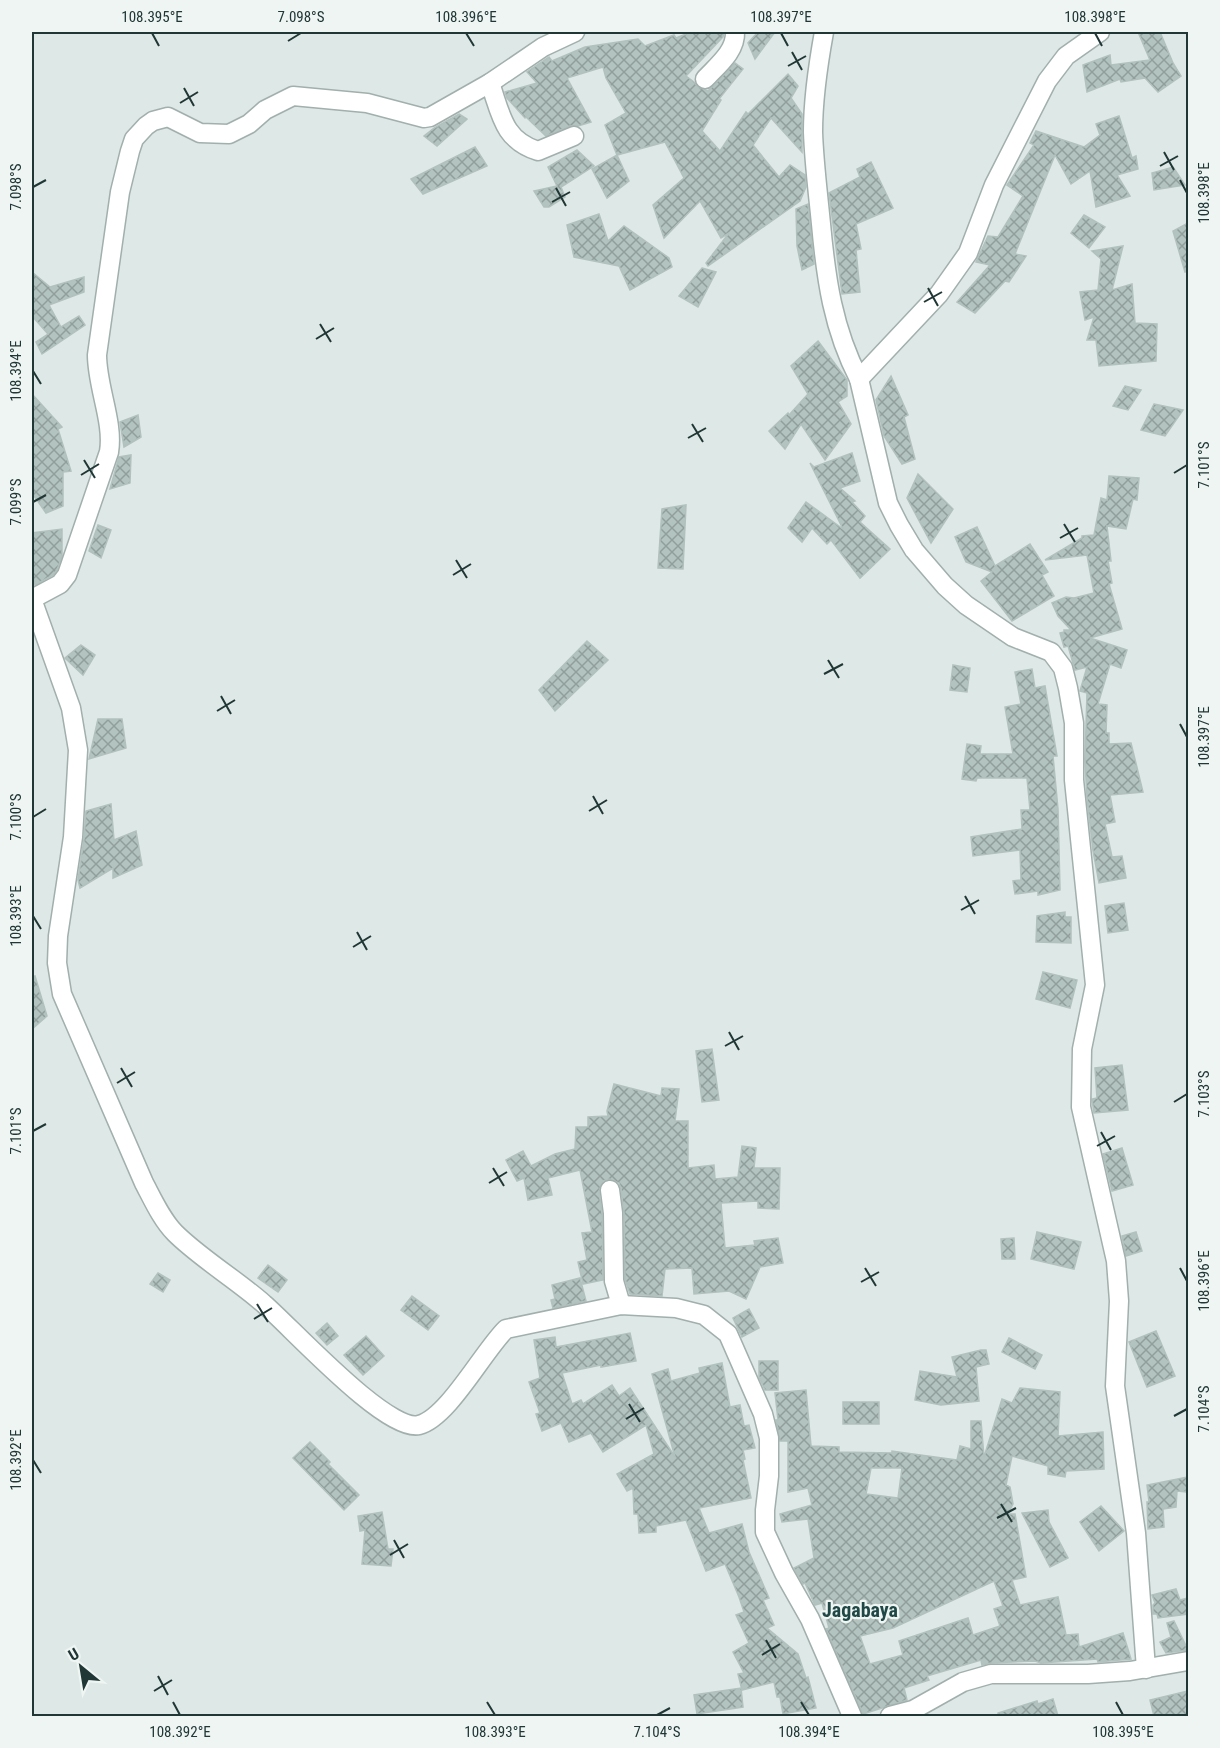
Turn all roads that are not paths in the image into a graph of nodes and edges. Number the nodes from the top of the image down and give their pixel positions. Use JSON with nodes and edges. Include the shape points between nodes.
{"nodes":[{"id":1,"x":575,"y":32,"type":"edge"},
{"id":2,"x":735,"y":32,"type":"edge"},
{"id":3,"x":824,"y":32,"type":"edge"},
{"id":4,"x":1100,"y":32,"type":"edge"},
{"id":5,"x":705,"y":79,"type":"dead end"},
{"id":6,"x":490,"y":83,"type":"junction"},
{"id":7,"x":574,"y":136,"type":"dead end"},
{"id":8,"x":859,"y":379,"type":"junction"},
{"id":9,"x":32,"y":599,"type":"edge"},
{"id":10,"x":610,"y":1190,"type":"dead end"},
{"id":11,"x":621,"y":1305,"type":"junction"},
{"id":12,"x":1188,"y":1661,"type":"edge"},
{"id":13,"x":1146,"y":1669,"type":"junction"},
{"id":14,"x":852,"y":1716,"type":"edge"},
{"id":15,"x":890,"y":1716,"type":"edge"}],
"edges":[{"from":1,"to":6,"type":"street","via":[[543,47]]},
{"from":2,"to":5,"type":"street","via":[[736,41],[731,49]]},
{"from":3,"to":8,"type":"street","via":[[813,132],[825,274],[845,353]]},
{"from":4,"to":8,"type":"street","via":[[1066,56],[1047,81],[994,185],[968,253],[939,294]]},
{"from":6,"to":7,"type":"street","via":[[506,128],[522,145],[538,151]]},
{"from":6,"to":9,"type":"street","via":[[424,118],[367,102],[293,96],[229,134],[200,133],[168,117],[153,121],[139,132],[120,192],[97,355],[109,452],[67,574],[60,584]]},
{"from":8,"to":13,"type":"street","via":[[888,503],[914,550],[966,605],[1013,637],[1050,652],[1063,668],[1068,688],[1095,985],[1082,1049],[1081,1107],[1116,1260],[1119,1301],[1115,1386],[1136,1533]]},
{"from":9,"to":11,"type":"street","via":[[71,708],[78,750],[73,837],[58,936],[62,994],[144,1183],[174,1233],[264,1304],[382,1412],[404,1425],[419,1425],[435,1415],[506,1329]]},
{"from":10,"to":11,"type":"street","via":[[614,1281]]},
{"from":11,"to":14,"type":"street","via":[[676,1308],[704,1315],[728,1334],[769,1437],[765,1532],[810,1619]]},
{"from":12,"to":13,"type":"street"},
{"from":13,"to":15,"type":"street","via":[[1088,1674],[991,1674],[963,1682],[913,1710]]}]}
